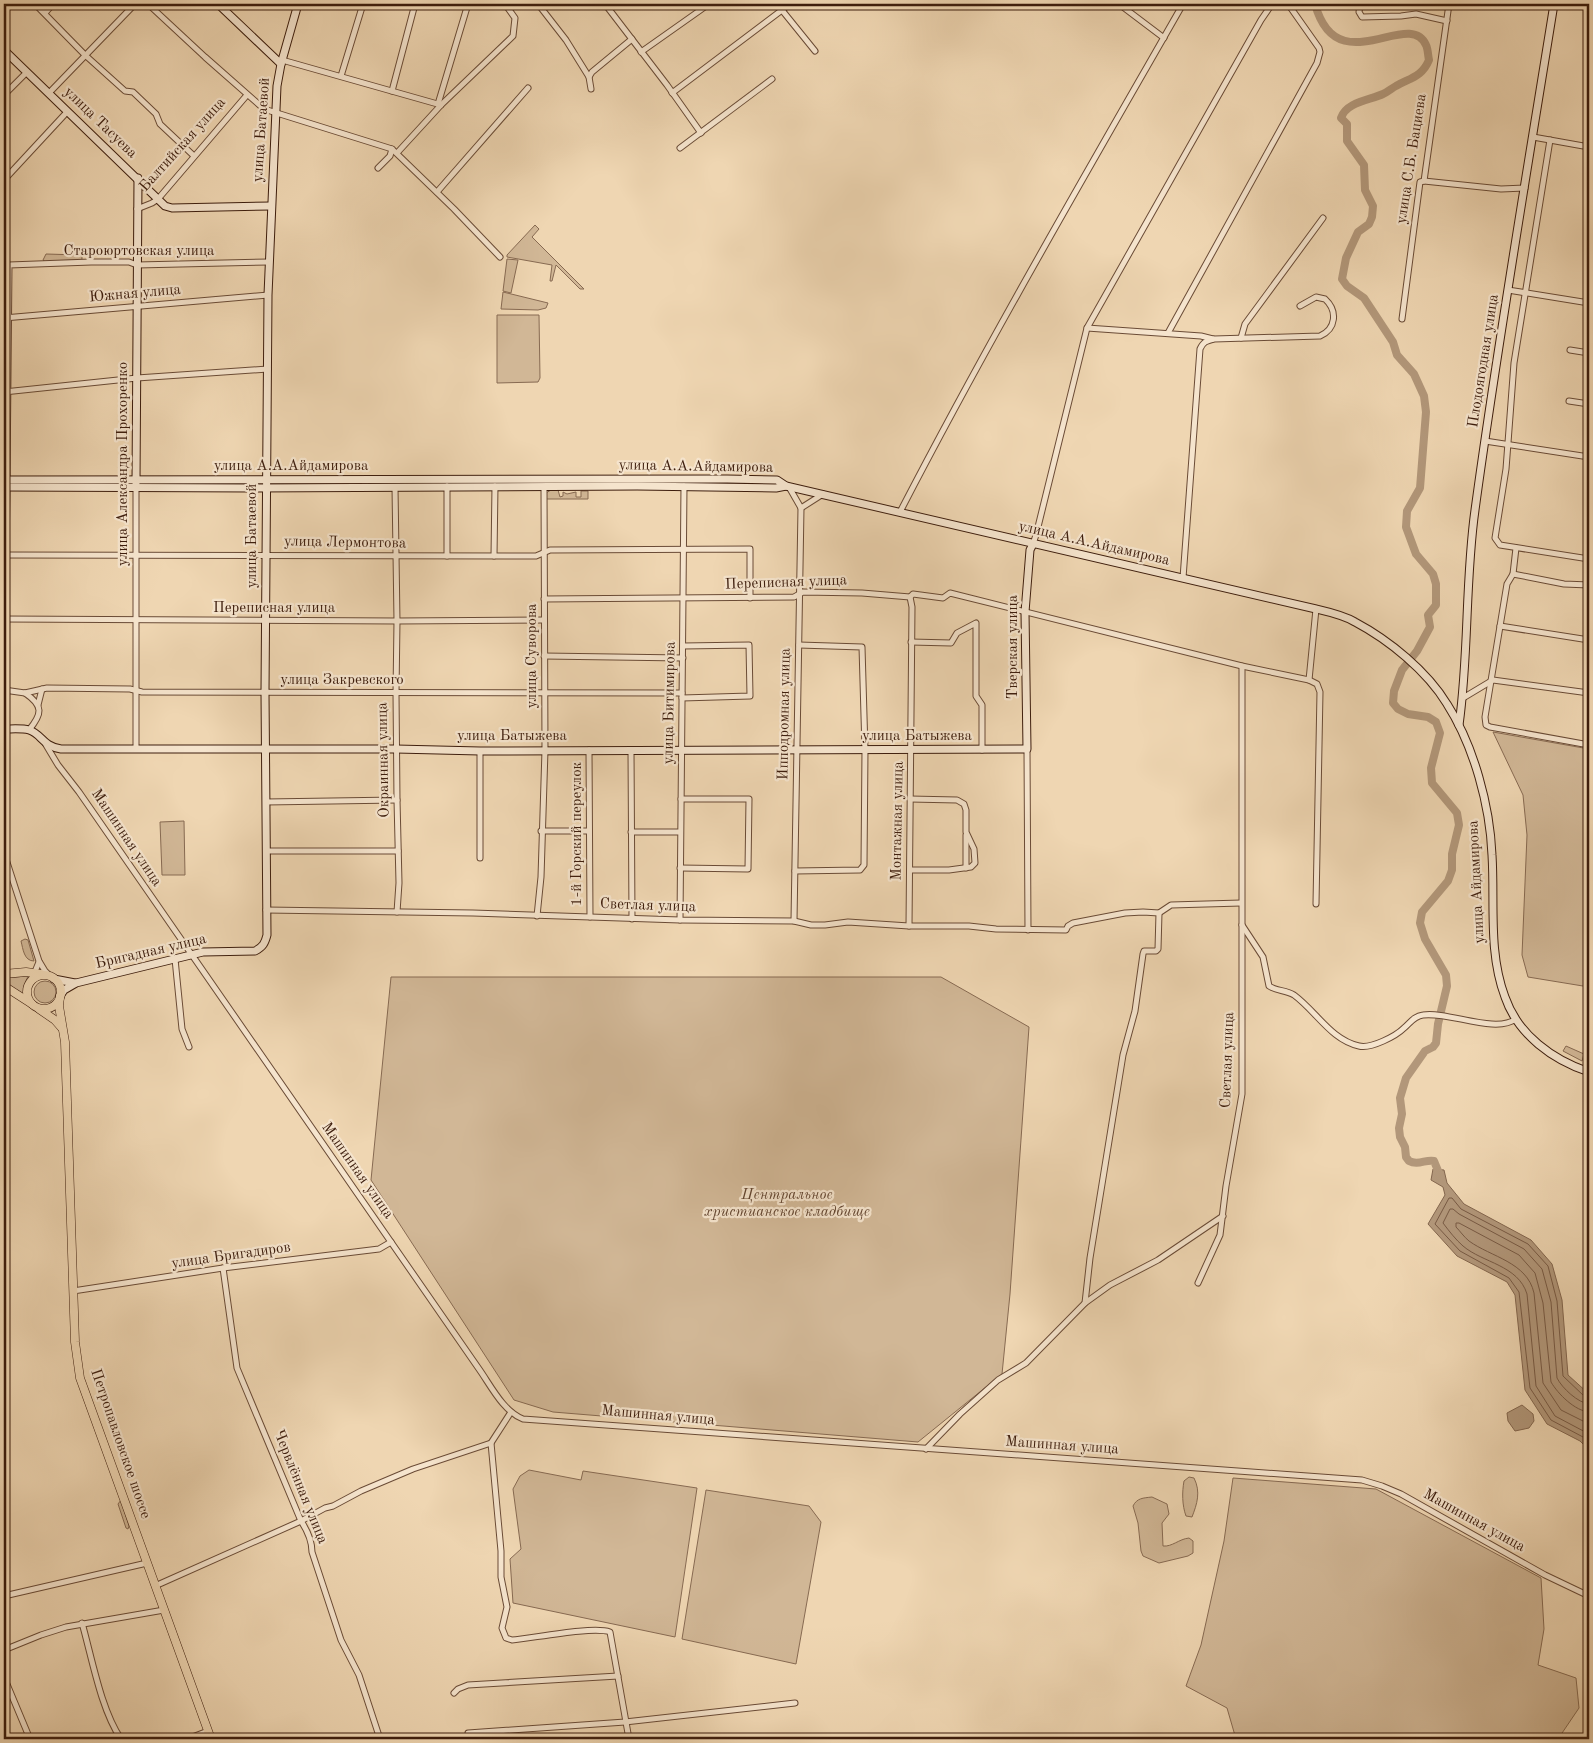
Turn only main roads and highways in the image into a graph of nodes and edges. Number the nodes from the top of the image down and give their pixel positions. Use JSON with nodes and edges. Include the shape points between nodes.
{"nodes":[{"id":1,"x":218,"y":4,"type":"edge"},
{"id":2,"x":298,"y":4,"type":"edge"},
{"id":3,"x":1554,"y":4,"type":"edge"},
{"id":4,"x":226,"y":7,"type":"edge"},
{"id":5,"x":4,"y":50,"type":"edge"},
{"id":6,"x":282,"y":62,"type":"junction"},
{"id":7,"x":138,"y":178,"type":"junction"},
{"id":8,"x":271,"y":206,"type":"junction"},
{"id":9,"x":5,"y":484,"type":"edge"},
{"id":10,"x":136,"y":484,"type":"junction"},
{"id":11,"x":266,"y":484,"type":"junction"},
{"id":12,"x":776,"y":484,"type":"junction"},
{"id":13,"x":1033,"y":544,"type":"junction"},
{"id":14,"x":1393,"y":646,"type":"joint"},
{"id":15,"x":1459,"y":725,"type":"junction"},
{"id":16,"x":4,"y":729,"type":"edge"},
{"id":17,"x":265,"y":749,"type":"junction"},
{"id":18,"x":1026,"y":749,"type":"joint"},
{"id":19,"x":262,"y":947,"type":"joint"},
{"id":20,"x":4,"y":974,"type":"edge"},
{"id":21,"x":33,"y":977,"type":"junction"},
{"id":22,"x":50,"y":977,"type":"junction"},
{"id":23,"x":76,"y":983,"type":"junction"},
{"id":24,"x":4,"y":986,"type":"edge"},
{"id":25,"x":60,"y":996,"type":"junction"},
{"id":26,"x":35,"y":1006,"type":"junction"},
{"id":27,"x":62,"y":1028,"type":"junction"},
{"id":28,"x":1589,"y":1072,"type":"edge"},
{"id":29,"x":210,"y":1735,"type":"edge"}],
"edges":[{"from":1,"to":4,"type":"main road"},
{"from":2,"to":6,"type":"main road"},
{"from":3,"to":15,"type":"main road","name":"Плодоягодная улица","via":[[1474,513]]},
{"from":4,"to":6,"type":"main road"},
{"from":5,"to":7,"type":"main road","name":"улица Тасуева"},
{"from":6,"to":8,"type":"main road","name":"улица Батаевой","via":[[277,86]]},
{"from":7,"to":8,"type":"main road","name":"улица Тасуева","via":[[165,206],[172,208]]},
{"from":7,"to":10,"type":"main road","name":"улица Александра Прохоренко"},
{"from":8,"to":11,"type":"main road","name":"улица Батаевой"},
{"from":9,"to":10,"type":"main road","name":"улица А.А.Айдамирова"},
{"from":10,"to":11,"type":"main road","name":"улица А.А.Айдамирова"},
{"from":11,"to":12,"type":"main road","name":"улица А.А.Айдамирова"},
{"from":11,"to":12,"type":"main road","name":"улица А.А.Айдамирова","via":[[727,479]]},
{"from":11,"to":17,"type":"main road","name":"улица Батаевой"},
{"from":12,"to":13,"type":"main road","name":"улица А.А.Айдамирова"},
{"from":13,"to":14,"type":"main road","name":"улица А.А.Айдамирова","via":[[1342,616]]},
{"from":13,"to":18,"type":"main road","name":"Тверская улица","via":[[1025,612]]},
{"from":14,"to":15,"type":"main road","name":"улица Айдамирова","via":[[1447,703]]},
{"from":15,"to":28,"type":"main road","name":"улица Айдамирова","via":[[1487,809],[1496,958],[1506,1000],[1516,1019],[1546,1051]]},
{"from":16,"to":17,"type":"main road","name":"улица Батыжева","via":[[29,730],[46,745],[61,750]]},
{"from":17,"to":18,"type":"main road","name":"улица Батыжева"},
{"from":17,"to":19,"type":"main road","name":"улица Батаевой","via":[[266,935]]},
{"from":19,"to":23,"type":"main road","name":"Бригадная улица","via":[[248,952],[203,952]]},
{"from":20,"to":21,"type":"main road"},
{"from":21,"to":22,"type":"main road"},
{"from":21,"to":26,"type":"main road","via":[[27,990]]},
{"from":22,"to":23,"type":"main road"},
{"from":22,"to":25,"type":"main road","via":[[59,985]]},
{"from":23,"to":25,"type":"main road"},
{"from":24,"to":26,"type":"main road"},
{"from":25,"to":26,"type":"main road","via":[[53,1006],[42,1009]]},
{"from":25,"to":27,"type":"main road","name":"Петропавловское шоссе"},
{"from":26,"to":27,"type":"main road"},
{"from":27,"to":29,"type":"main road","name":"Петропавловское шоссе","via":[[75,1342],[80,1378]]}]}
